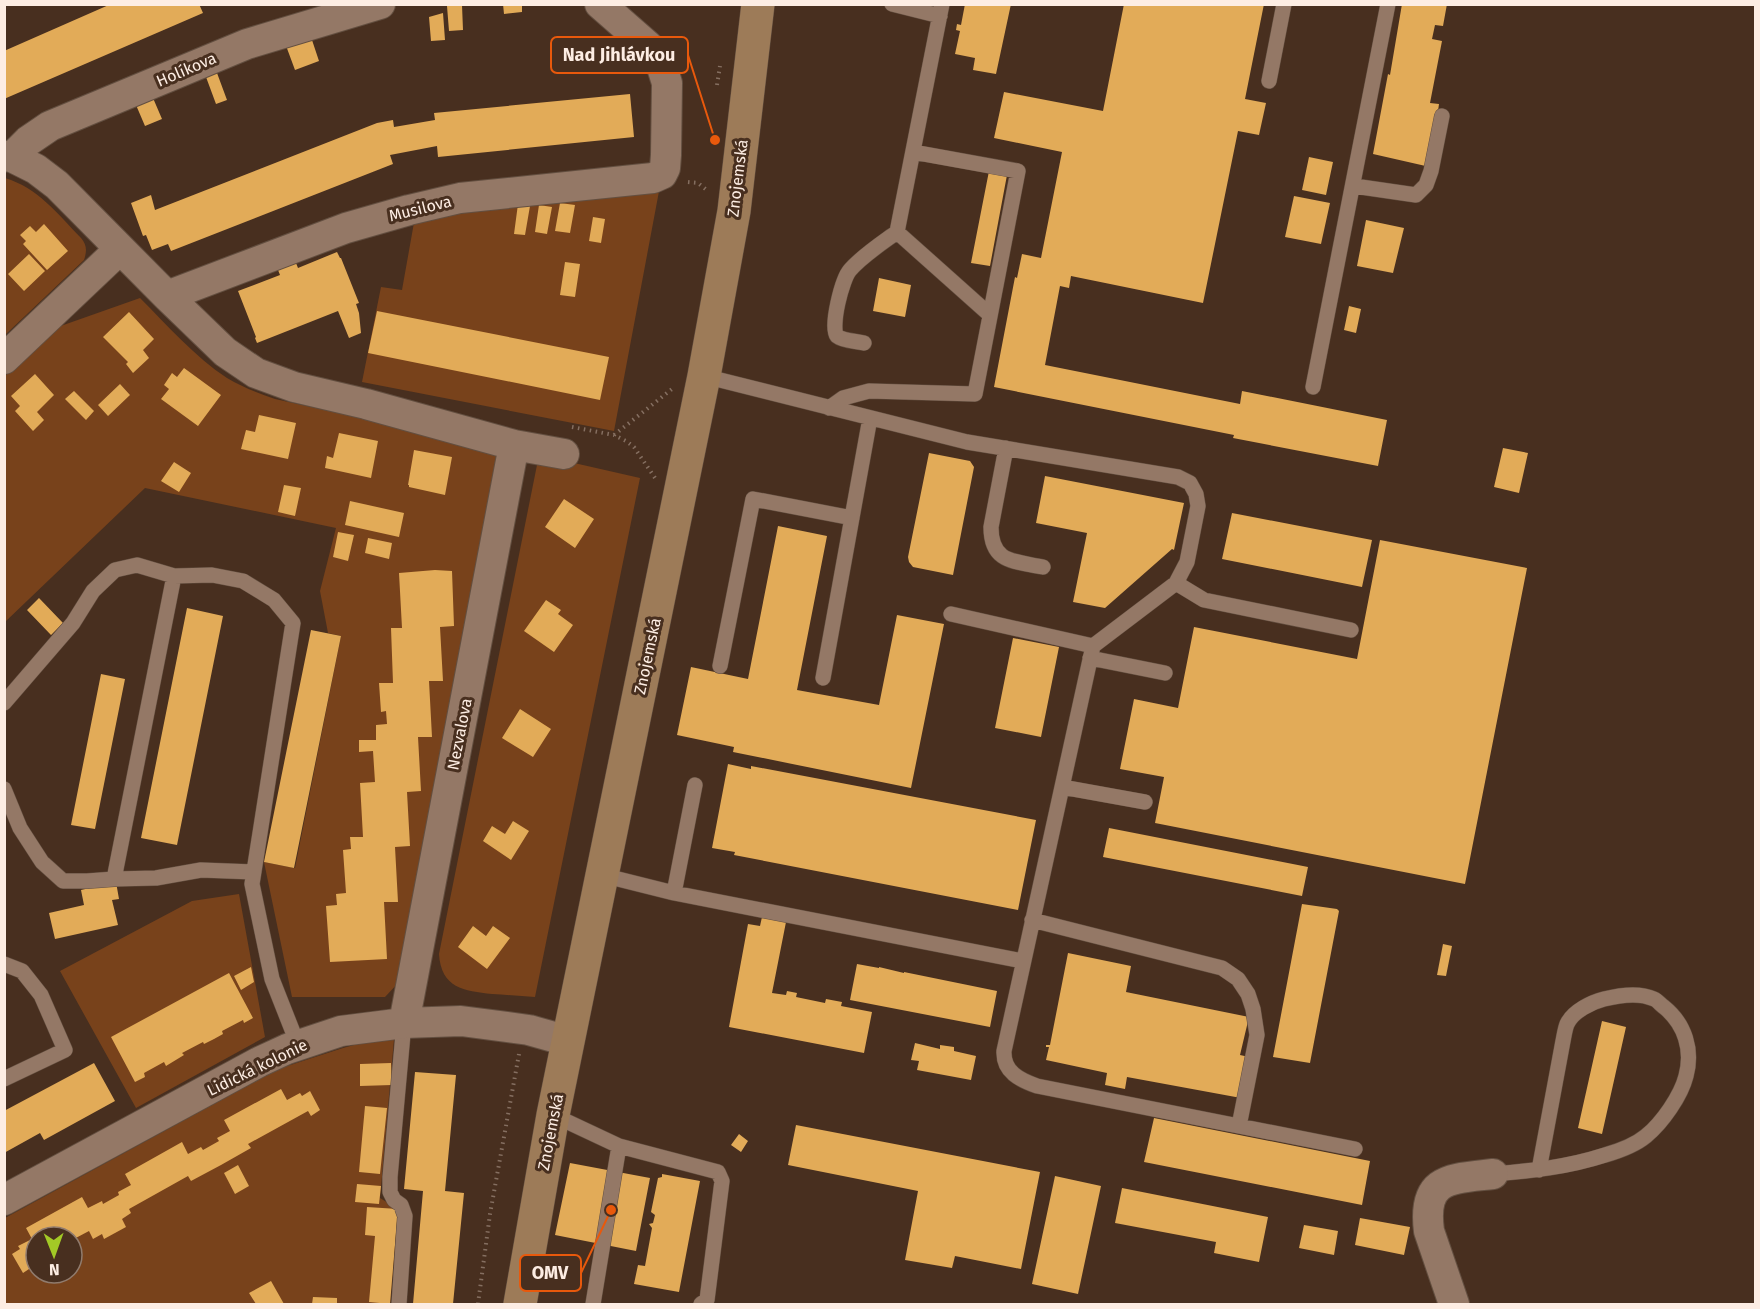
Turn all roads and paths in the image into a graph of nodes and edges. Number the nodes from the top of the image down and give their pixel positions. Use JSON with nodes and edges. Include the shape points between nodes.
{"nodes":[{"id":1,"x":381,"y":4,"type":"edge"},
{"id":2,"x":600,"y":4,"type":"edge"},
{"id":3,"x":758,"y":4,"type":"edge"},
{"id":4,"x":892,"y":4,"type":"edge"},
{"id":5,"x":1284,"y":4,"type":"edge"},
{"id":6,"x":1388,"y":4,"type":"edge"},
{"id":7,"x":941,"y":10,"type":"edge"},
{"id":8,"x":720,"y":62,"type":"dead end"},
{"id":9,"x":1269,"y":81,"type":"dead end"},
{"id":10,"x":717,"y":85,"type":"dead end"},
{"id":11,"x":1442,"y":116,"type":"dead end"},
{"id":12,"x":913,"y":152,"type":"junction"},
{"id":13,"x":8,"y":156,"type":"edge"},
{"id":14,"x":709,"y":183,"type":"dead end"},
{"id":15,"x":1354,"y":186,"type":"junction"},
{"id":16,"x":708,"y":192,"type":"dead end"},
{"id":17,"x":897,"y":232,"type":"junction"},
{"id":18,"x":120,"y":249,"type":"junction"},
{"id":19,"x":167,"y":296,"type":"junction"},
{"id":20,"x":990,"y":315,"type":"junction"},
{"id":21,"x":864,"y":343,"type":"dead end"},
{"id":22,"x":4,"y":359,"type":"edge"},
{"id":23,"x":704,"y":376,"type":"junction"},
{"id":24,"x":1313,"y":387,"type":"dead end"},
{"id":25,"x":670,"y":399,"type":"dead end"},
{"id":26,"x":829,"y":408,"type":"junction"},
{"id":27,"x":870,"y":417,"type":"junction"},
{"id":28,"x":614,"y":435,"type":"dead end"},
{"id":29,"x":514,"y":445,"type":"junction"},
{"id":30,"x":1006,"y":448,"type":"junction"},
{"id":31,"x":564,"y":454,"type":"dead end"},
{"id":32,"x":657,"y":467,"type":"dead end"},
{"id":33,"x":655,"y":479,"type":"dead end"},
{"id":34,"x":852,"y":518,"type":"junction"},
{"id":35,"x":1043,"y":567,"type":"dead end"},
{"id":36,"x":174,"y":576,"type":"junction"},
{"id":37,"x":1176,"y":583,"type":"junction"},
{"id":38,"x":951,"y":614,"type":"dead end"},
{"id":39,"x":1351,"y":630,"type":"dead end"},
{"id":40,"x":1092,"y":652,"type":"junction"},
{"id":41,"x":720,"y":666,"type":"dead end"},
{"id":42,"x":1165,"y":673,"type":"dead end"},
{"id":43,"x":823,"y":678,"type":"dead end"},
{"id":44,"x":4,"y":703,"type":"edge"},
{"id":45,"x":695,"y":785,"type":"dead end"},
{"id":46,"x":1062,"y":787,"type":"junction"},
{"id":47,"x":4,"y":789,"type":"edge"},
{"id":48,"x":1145,"y":802,"type":"dead end"},
{"id":49,"x":254,"y":872,"type":"junction"},
{"id":50,"x":602,"y":875,"type":"junction"},
{"id":51,"x":114,"y":879,"type":"junction"},
{"id":52,"x":674,"y":893,"type":"junction"},
{"id":53,"x":1032,"y":920,"type":"junction"},
{"id":54,"x":1023,"y":961,"type":"junction"},
{"id":55,"x":4,"y":964,"type":"edge"},
{"id":56,"x":404,"y":1023,"type":"junction"},
{"id":57,"x":530,"y":1030,"type":"junction"},
{"id":58,"x":568,"y":1041,"type":"junction"},
{"id":59,"x":298,"y":1045,"type":"junction"},
{"id":60,"x":4,"y":1079,"type":"edge"},
{"id":61,"x":553,"y":1115,"type":"junction"},
{"id":62,"x":1239,"y":1126,"type":"junction"},
{"id":63,"x":619,"y":1146,"type":"junction"},
{"id":64,"x":1355,"y":1149,"type":"dead end"},
{"id":65,"x":1539,"y":1170,"type":"junction"},
{"id":66,"x":1493,"y":1174,"type":"joint"},
{"id":67,"x":4,"y":1200,"type":"edge"},
{"id":68,"x":399,"y":1305,"type":"edge"},
{"id":69,"x":478,"y":1305,"type":"edge"},
{"id":70,"x":520,"y":1305,"type":"edge"},
{"id":71,"x":593,"y":1305,"type":"edge"},
{"id":72,"x":701,"y":1305,"type":"edge"},
{"id":73,"x":1454,"y":1305,"type":"edge"}],
"edges":[{"from":1,"to":13,"type":"street","name":"Holíkova","via":[[248,44],[50,126]]},
{"from":2,"to":19,"type":"street","name":"Musilova","via":[[648,46],[661,64],[667,84],[662,174],[460,198],[410,210],[346,228]]},
{"from":3,"to":23,"type":"main road","name":"Znojemská","via":[[734,211]]},
{"from":4,"to":7,"type":"lane"},
{"from":5,"to":9,"type":"lane"},
{"from":6,"to":15,"type":"lane"},
{"from":7,"to":12,"type":"lane"},
{"from":8,"to":10,"type":"path"},
{"from":11,"to":15,"type":"lane","via":[[1431,171],[1426,185],[1416,195]]},
{"from":12,"to":17,"type":"lane"},
{"from":12,"to":20,"type":"lane","via":[[1018,171]]},
{"from":13,"to":18,"type":"street","via":[[36,169],[57,185]]},
{"from":14,"to":16,"type":"path"},
{"from":15,"to":24,"type":"lane"},
{"from":17,"to":20,"type":"lane"},
{"from":17,"to":21,"type":"lane","via":[[844,279],[835,333],[840,338]]},
{"from":18,"to":19,"type":"street"},
{"from":18,"to":22,"type":"street"},
{"from":19,"to":29,"type":"street","via":[[225,352],[256,373],[294,387]]},
{"from":20,"to":26,"type":"lane","via":[[975,394],[869,391],[843,398]]},
{"from":23,"to":26,"type":"lane"},
{"from":23,"to":50,"type":"main road","name":"Znojemská"},
{"from":25,"to":28,"type":"path","via":[[672,388]]},
{"from":26,"to":27,"type":"lane"},
{"from":27,"to":30,"type":"lane"},
{"from":27,"to":34,"type":"lane"},
{"from":29,"to":31,"type":"street"},
{"from":29,"to":56,"type":"street","name":"Nezvalova"},
{"from":30,"to":35,"type":"lane","via":[[991,540],[1006,559]]},
{"from":30,"to":37,"type":"lane","via":[[1178,477],[1190,483],[1198,506],[1187,562]]},
{"from":32,"to":33,"type":"path"},
{"from":34,"to":41,"type":"lane","via":[[753,499]]},
{"from":34,"to":43,"type":"lane"},
{"from":36,"to":44,"type":"lane","via":[[137,565],[115,570],[93,591],[73,623]]},
{"from":36,"to":49,"type":"lane","via":[[212,575],[243,581],[274,600],[293,623]]},
{"from":36,"to":51,"type":"lane"},
{"from":37,"to":39,"type":"lane","via":[[1204,600]]},
{"from":37,"to":40,"type":"lane"},
{"from":38,"to":40,"type":"lane"},
{"from":40,"to":42,"type":"lane"},
{"from":40,"to":46,"type":"lane"},
{"from":45,"to":52,"type":"lane"},
{"from":46,"to":48,"type":"lane"},
{"from":46,"to":53,"type":"lane"},
{"from":47,"to":51,"type":"lane","via":[[25,836],[42,862],[63,881]]},
{"from":49,"to":51,"type":"lane","via":[[201,870],[156,878]]},
{"from":49,"to":59,"type":"lane","via":[[252,884],[272,979]]},
{"from":50,"to":52,"type":"lane"},
{"from":50,"to":58,"type":"main road","name":"Znojemská"},
{"from":52,"to":54,"type":"lane"},
{"from":53,"to":54,"type":"lane"},
{"from":53,"to":62,"type":"lane","via":[[1222,968],[1238,979],[1248,994],[1257,1035]]},
{"from":54,"to":62,"type":"lane","via":[[1003,1060],[1021,1081]]},
{"from":55,"to":60,"type":"lane","via":[[22,971],[41,995],[66,1050]]},
{"from":56,"to":57,"type":"street","name":"Lidická kolonie","via":[[461,1021]]},
{"from":56,"to":59,"type":"street","name":"Lidická kolonie","via":[[341,1031]]},
{"from":56,"to":68,"type":"lane","via":[[390,1177],[390,1192],[405,1216]]},
{"from":57,"to":58,"type":"street","name":"Lidická kolonie"},
{"from":57,"to":69,"type":"path","via":[[518,1058]]},
{"from":58,"to":61,"type":"main road","name":"Znojemská"},
{"from":59,"to":67,"type":"street","name":"Lidická kolonie","via":[[259,1062]]},
{"from":61,"to":63,"type":"lane"},
{"from":61,"to":70,"type":"main road","name":"Znojemská"},
{"from":62,"to":64,"type":"lane"},
{"from":63,"to":71,"type":"lane"},
{"from":63,"to":72,"type":"lane","via":[[718,1172],[722,1181],[707,1299]]},
{"from":65,"to":65,"type":"lane","via":[[1585,1162],[1626,1149],[1646,1137],[1669,1112],[1686,1077],[1689,1052],[1684,1031],[1655,999],[1614,996],[1596,1001],[1568,1022]]},
{"from":65,"to":66,"type":"lane"},
{"from":66,"to":73,"type":"street","via":[[1456,1179],[1436,1188],[1431,1195],[1430,1231]]}]}
